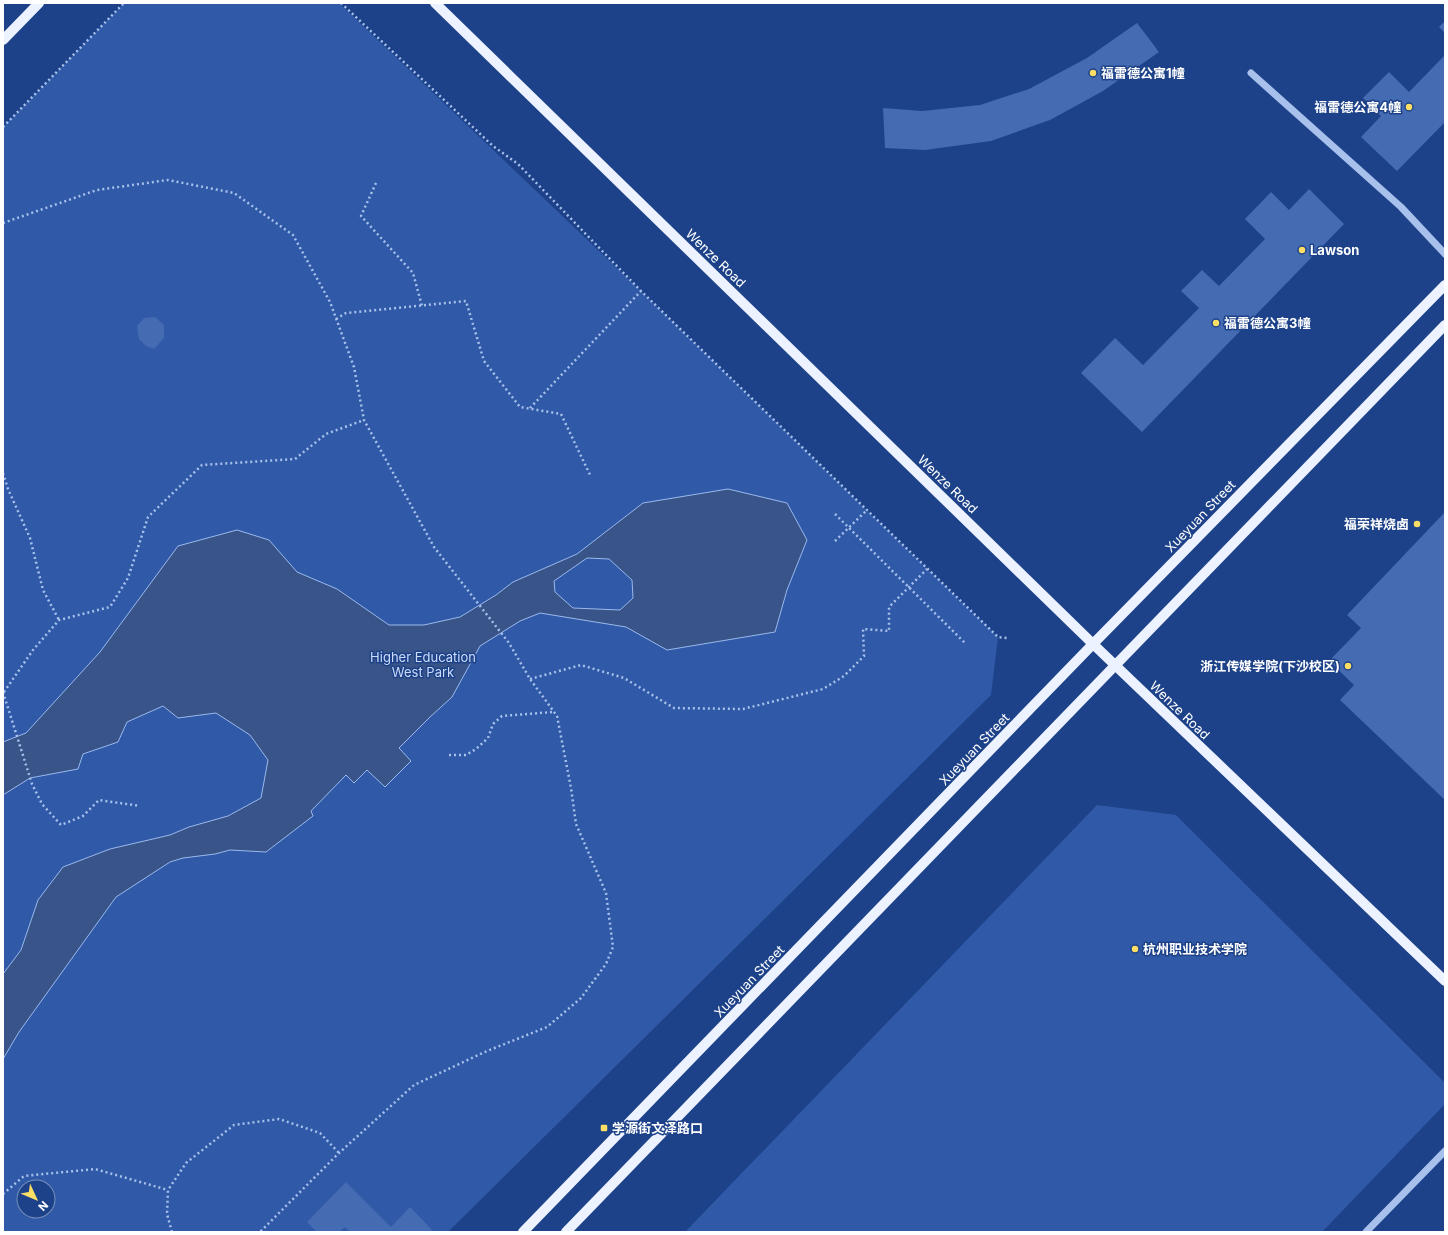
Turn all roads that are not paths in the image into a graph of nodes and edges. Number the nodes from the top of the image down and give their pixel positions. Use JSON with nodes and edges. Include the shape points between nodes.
{"nodes":[{"id":1,"x":39,"y":3,"type":"edge"},
{"id":2,"x":435,"y":3,"type":"edge"},
{"id":3,"x":3,"y":40,"type":"edge"},
{"id":4,"x":1251,"y":73,"type":"dead end"},
{"id":5,"x":1445,"y":254,"type":"edge"},
{"id":6,"x":1445,"y":285,"type":"edge"},
{"id":7,"x":1445,"y":325,"type":"edge"},
{"id":8,"x":1093,"y":644,"type":"junction"},
{"id":9,"x":1115,"y":666,"type":"junction"},
{"id":10,"x":1445,"y":981,"type":"edge"},
{"id":11,"x":1445,"y":1151,"type":"edge"},
{"id":12,"x":523,"y":1232,"type":"edge"},
{"id":13,"x":566,"y":1232,"type":"edge"},
{"id":14,"x":1366,"y":1232,"type":"edge"}],
"edges":[{"from":1,"to":3,"type":"main road"},
{"from":2,"to":8,"type":"main road","name":"Wenze Road"},
{"from":4,"to":5,"type":"street","via":[[1401,207]]},
{"from":6,"to":8,"type":"main road","name":"Xueyuan Street"},
{"from":7,"to":9,"type":"main road"},
{"from":8,"to":9,"type":"main road","name":"Wenze Road"},
{"from":8,"to":12,"type":"main road","name":"Xueyuan Street"},
{"from":9,"to":10,"type":"main road","name":"Wenze Road"},
{"from":9,"to":13,"type":"main road"},
{"from":11,"to":14,"type":"street"}]}
